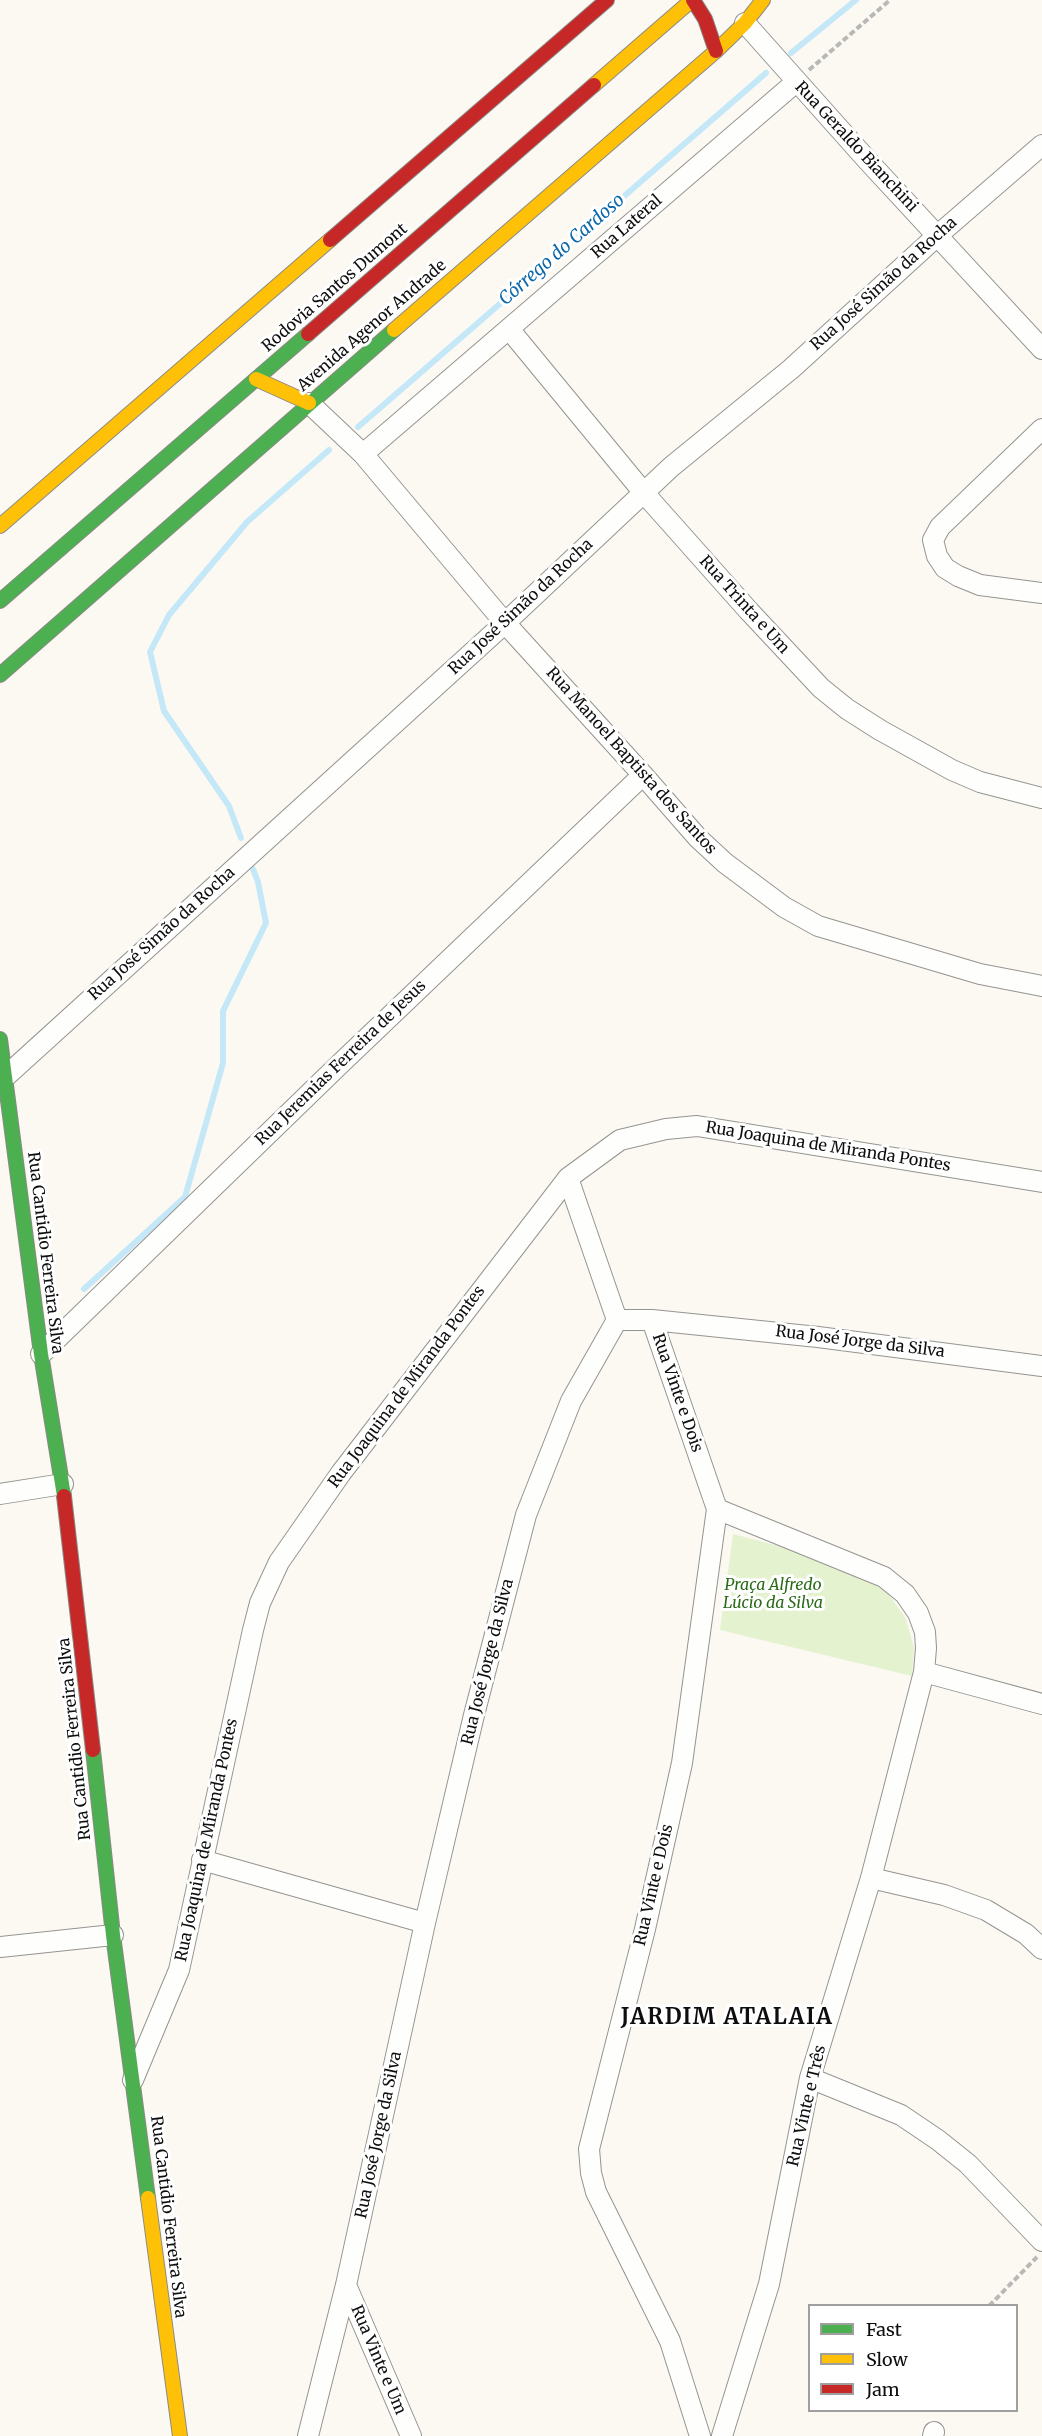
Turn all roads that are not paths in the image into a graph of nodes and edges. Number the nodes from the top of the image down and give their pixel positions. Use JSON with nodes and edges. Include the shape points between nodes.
{"nodes":[{"id":1,"x":607,"y":0,"type":"edge"},
{"id":2,"x":693,"y":0,"type":"edge"},
{"id":3,"x":763,"y":0,"type":"edge"},
{"id":4,"x":745,"y":24,"type":"junction"},
{"id":5,"x":716,"y":51,"type":"junction"},
{"id":6,"x":796,"y":82,"type":"junction"},
{"id":7,"x":1042,"y":145,"type":"edge"},
{"id":8,"x":938,"y":235,"type":"junction"},
{"id":9,"x":509,"y":329,"type":"junction"},
{"id":10,"x":1042,"y":349,"type":"edge"},
{"id":11,"x":256,"y":379,"type":"junction"},
{"id":12,"x":309,"y":403,"type":"junction"},
{"id":13,"x":1042,"y":429,"type":"edge"},
{"id":14,"x":363,"y":454,"type":"junction"},
{"id":15,"x":644,"y":493,"type":"junction"},
{"id":16,"x":0,"y":526,"type":"edge"},
{"id":17,"x":1042,"y":593,"type":"edge"},
{"id":18,"x":0,"y":601,"type":"edge"},
{"id":19,"x":505,"y":623,"type":"junction"},
{"id":20,"x":0,"y":675,"type":"edge"},
{"id":21,"x":644,"y":775,"type":"junction"},
{"id":22,"x":1042,"y":798,"type":"edge"},
{"id":23,"x":1042,"y":986,"type":"edge"},
{"id":24,"x":0,"y":1039,"type":"edge"},
{"id":25,"x":6,"y":1076,"type":"junction"},
{"id":26,"x":568,"y":1178,"type":"junction"},
{"id":27,"x":1042,"y":1182,"type":"edge"},
{"id":28,"x":617,"y":1320,"type":"junction"},
{"id":29,"x":652,"y":1320,"type":"junction"},
{"id":30,"x":41,"y":1354,"type":"junction"},
{"id":31,"x":1042,"y":1366,"type":"edge"},
{"id":32,"x":63,"y":1484,"type":"junction"},
{"id":33,"x":0,"y":1494,"type":"edge"},
{"id":34,"x":717,"y":1509,"type":"junction"},
{"id":35,"x":924,"y":1672,"type":"junction"},
{"id":36,"x":1042,"y":1704,"type":"edge"},
{"id":37,"x":202,"y":1860,"type":"junction"},
{"id":38,"x":871,"y":1878,"type":"junction"},
{"id":39,"x":425,"y":1923,"type":"junction"},
{"id":40,"x":113,"y":1935,"type":"junction"},
{"id":41,"x":0,"y":1947,"type":"edge"},
{"id":42,"x":1042,"y":1949,"type":"edge"},
{"id":43,"x":810,"y":2079,"type":"junction"},
{"id":44,"x":133,"y":2080,"type":"junction"},
{"id":45,"x":1042,"y":2241,"type":"edge"},
{"id":46,"x":346,"y":2285,"type":"junction"},
{"id":47,"x":180,"y":2436,"type":"edge"},
{"id":48,"x":308,"y":2436,"type":"edge"},
{"id":49,"x":411,"y":2436,"type":"edge"},
{"id":50,"x":700,"y":2436,"type":"edge"},
{"id":51,"x":722,"y":2436,"type":"edge"}],
"edges":[{"from":1,"to":16,"type":"main road"},
{"from":2,"to":5,"type":"main road","via":[[705,19]]},
{"from":2,"to":11,"type":"main road","name":"Rodovia Santos Dumont"},
{"from":3,"to":4,"type":"main road","name":"Avenida Agenor Andrade"},
{"from":4,"to":5,"type":"main road","name":"Avenida Agenor Andrade"},
{"from":4,"to":6,"type":"street","name":"Rua Geraldo Bianchini"},
{"from":5,"to":12,"type":"main road","name":"Avenida Agenor Andrade"},
{"from":6,"to":8,"type":"street","name":"Rua Geraldo Bianchini"},
{"from":6,"to":9,"type":"street","name":"Rua Lateral"},
{"from":7,"to":8,"type":"street","name":"Rua José Simão da Rocha"},
{"from":8,"to":10,"type":"street","name":"Rua Geraldo Bianchini"},
{"from":8,"to":15,"type":"street","name":"Rua José Simão da Rocha","via":[[791,369]]},
{"from":9,"to":14,"type":"street","name":"Rua Lateral"},
{"from":9,"to":15,"type":"street","name":"Rua Trinta e Um"},
{"from":11,"to":12,"type":"main road"},
{"from":11,"to":18,"type":"main road","name":"Rodovia Santos Dumont"},
{"from":12,"to":14,"type":"street","name":"Rua Manoel Baptista dos Santos"},
{"from":12,"to":20,"type":"main road","name":"Avenida Agenor Andrade"},
{"from":13,"to":17,"type":"street","via":[[940,527],[933,540],[945,568],[980,585]]},
{"from":14,"to":19,"type":"street","name":"Rua Manoel Baptista dos Santos"},
{"from":15,"to":19,"type":"street","name":"Rua José Simão da Rocha"},
{"from":15,"to":22,"type":"street","name":"Rua Trinta e Um","via":[[821,688],[848,709],[952,770],[980,782]]},
{"from":19,"to":21,"type":"street","name":"Rua Manoel Baptista dos Santos"},
{"from":19,"to":25,"type":"street","name":"Rua José Simão da Rocha"},
{"from":21,"to":23,"type":"street","name":"Rua Manoel Baptista dos Santos","via":[[725,863],[784,907],[818,926],[980,974]]},
{"from":21,"to":30,"type":"street","name":"Rua Jeremias Ferreira de Jesus"},
{"from":24,"to":25,"type":"main road","name":"Rua Cantidio Ferreira Silva"},
{"from":25,"to":30,"type":"main road","name":"Rua Cantidio Ferreira Silva"},
{"from":26,"to":27,"type":"street","name":"Rua Joaquina de Miranda Pontes","via":[[620,1140],[698,1126]]},
{"from":26,"to":28,"type":"street"},
{"from":26,"to":37,"type":"street","name":"Rua Joaquina de Miranda Pontes","via":[[341,1473],[279,1562],[260,1603],[253,1630]]},
{"from":28,"to":29,"type":"street","name":"Rua José Jorge da Silva"},
{"from":28,"to":39,"type":"street","name":"Rua José Jorge da Silva","via":[[571,1401],[526,1515]]},
{"from":29,"to":31,"type":"street","name":"Rua José Jorge da Silva"},
{"from":29,"to":34,"type":"street","name":"Rua Vinte e Dois"},
{"from":30,"to":32,"type":"main road","name":"Rua Cantidio Ferreira Silva"},
{"from":32,"to":33,"type":"street"},
{"from":32,"to":40,"type":"main road","name":"Rua Cantidio Ferreira Silva"},
{"from":34,"to":35,"type":"street","via":[[884,1577],[905,1594],[918,1613],[926,1640]]},
{"from":34,"to":50,"type":"street","name":"Rua Vinte e Dois","via":[[682,1763],[589,2149],[596,2192],[670,2341]]},
{"from":35,"to":36,"type":"street"},
{"from":35,"to":38,"type":"street","name":"Rua Vinte e Três"},
{"from":37,"to":39,"type":"street"},
{"from":37,"to":44,"type":"street","name":"Rua Joaquina de Miranda Pontes","via":[[179,1970]]},
{"from":38,"to":42,"type":"street","via":[[944,1895],[986,1910],[1026,1934]]},
{"from":38,"to":43,"type":"street","name":"Rua Vinte e Três"},
{"from":39,"to":46,"type":"street","name":"Rua José Jorge da Silva"},
{"from":40,"to":41,"type":"street"},
{"from":40,"to":44,"type":"main road","name":"Rua Cantidio Ferreira Silva"},
{"from":43,"to":45,"type":"street","via":[[902,2115],[938,2140],[968,2164]]},
{"from":43,"to":51,"type":"street","name":"Rua Vinte e Três","via":[[769,2283]]},
{"from":44,"to":47,"type":"main road","name":"Rua Cantidio Ferreira Silva"},
{"from":46,"to":48,"type":"street","name":"Rua José Jorge da Silva"},
{"from":46,"to":49,"type":"street","name":"Rua Vinte e Um"}]}
